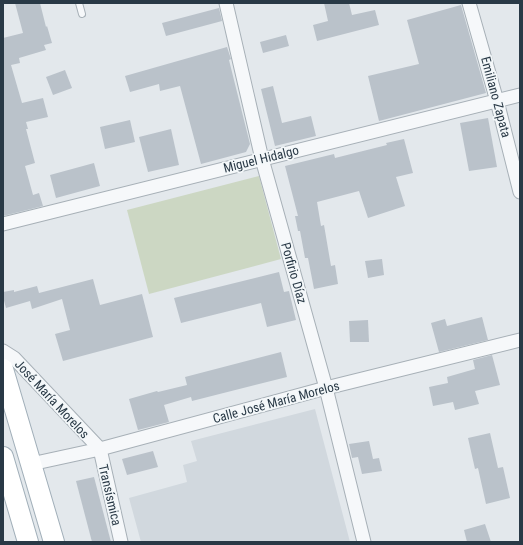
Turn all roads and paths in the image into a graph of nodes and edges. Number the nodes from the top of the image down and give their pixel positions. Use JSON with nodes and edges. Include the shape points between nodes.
{"nodes":[{"id":1,"x":79,"y":3,"type":"edge"},
{"id":2,"x":226,"y":3,"type":"edge"},
{"id":3,"x":470,"y":3,"type":"edge"},
{"id":4,"x":82,"y":14,"type":"dead end"},
{"id":5,"x":520,"y":95,"type":"edge"},
{"id":6,"x":497,"y":101,"type":"junction"},
{"id":7,"x":262,"y":159,"type":"junction"},
{"id":8,"x":520,"y":192,"type":"edge"},
{"id":9,"x":3,"y":224,"type":"edge"},
{"id":10,"x":520,"y":340,"type":"edge"},
{"id":11,"x":3,"y":351,"type":"edge"},
{"id":12,"x":3,"y":369,"type":"edge"},
{"id":13,"x":326,"y":388,"type":"junction"},
{"id":14,"x":100,"y":449,"type":"junction"},
{"id":15,"x":3,"y":457,"type":"edge"},
{"id":16,"x":32,"y":464,"type":"junction"},
{"id":17,"x":28,"y":542,"type":"edge"},
{"id":18,"x":54,"y":542,"type":"edge"},
{"id":19,"x":121,"y":542,"type":"edge"},
{"id":20,"x":364,"y":542,"type":"edge"}],
"edges":[{"from":1,"to":4,"type":"lane"},
{"from":2,"to":7,"type":"street","name":"Porfirio Díaz"},
{"from":3,"to":6,"type":"street","name":"Emiliano Zapata"},
{"from":5,"to":6,"type":"street","name":"Miguel Hidalgo"},
{"from":6,"to":7,"type":"street","name":"Miguel Hidalgo"},
{"from":6,"to":8,"type":"street","name":"Emiliano Zapata"},
{"from":7,"to":9,"type":"street","name":"Miguel Hidalgo"},
{"from":7,"to":13,"type":"street","name":"Porfirio Díaz"},
{"from":10,"to":13,"type":"street","name":"Calle José María Morelos"},
{"from":11,"to":14,"type":"street","name":"José María Morelos","via":[[14,358]]},
{"from":12,"to":16,"type":"main road"},
{"from":13,"to":14,"type":"street","name":"Calle José María Morelos"},
{"from":13,"to":20,"type":"street","name":"Porfirio Díaz"},
{"from":14,"to":16,"type":"street","name":"Calle José María Morelos"},
{"from":14,"to":19,"type":"street","name":"Transísmica"},
{"from":15,"to":17,"type":"main road"},
{"from":16,"to":18,"type":"main road"}]}
